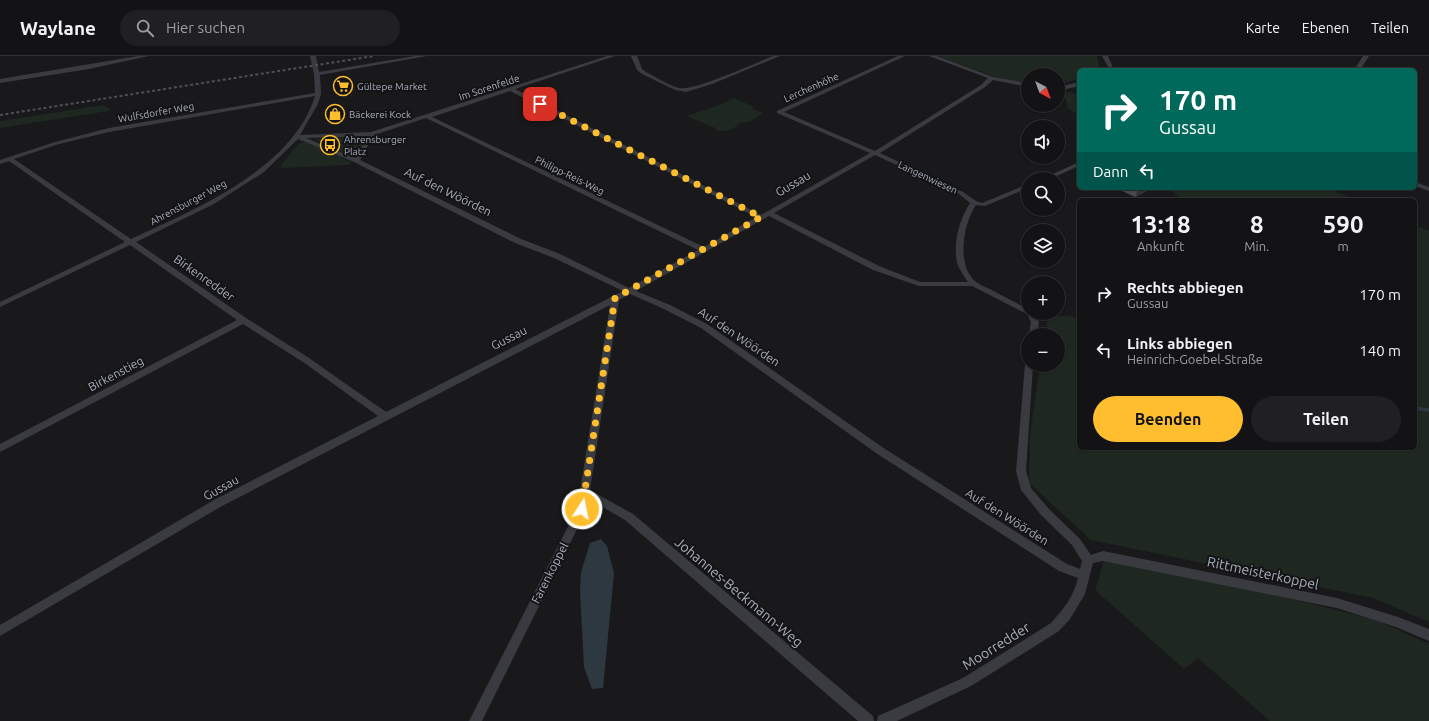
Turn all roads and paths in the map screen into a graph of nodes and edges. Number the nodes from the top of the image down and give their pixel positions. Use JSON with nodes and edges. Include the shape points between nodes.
{"nodes":[{"id":1,"x":146,"y":56,"type":"edge"},
{"id":2,"x":314,"y":56,"type":"edge"},
{"id":3,"x":424,"y":56,"type":"edge"},
{"id":4,"x":612,"y":56,"type":"edge"},
{"id":5,"x":634,"y":56,"type":"edge"},
{"id":6,"x":777,"y":56,"type":"edge"},
{"id":7,"x":902,"y":56,"type":"edge"},
{"id":8,"x":932,"y":56,"type":"edge"},
{"id":9,"x":1105,"y":56,"type":"edge"},
{"id":10,"x":1366,"y":56,"type":"edge"},
{"id":11,"x":1112,"y":68,"type":"edge"},
{"id":12,"x":1358,"y":68,"type":"edge"},
{"id":13,"x":317,"y":74,"type":"junction"},
{"id":14,"x":992,"y":78,"type":"junction"},
{"id":15,"x":0,"y":80,"type":"edge"},
{"id":16,"x":1021,"y":84,"type":"edge"},
{"id":17,"x":1077,"y":84,"type":"edge"},
{"id":18,"x":1065,"y":87,"type":"edge"},
{"id":19,"x":512,"y":90,"type":"junction"},
{"id":20,"x":318,"y":94,"type":"junction"},
{"id":21,"x":428,"y":117,"type":"junction"},
{"id":22,"x":372,"y":134,"type":"junction"},
{"id":23,"x":297,"y":136,"type":"junction"},
{"id":24,"x":875,"y":153,"type":"junction"},
{"id":25,"x":10,"y":159,"type":"junction"},
{"id":26,"x":356,"y":161,"type":"junction"},
{"id":27,"x":0,"y":162,"type":"edge"},
{"id":28,"x":1077,"y":165,"type":"edge"},
{"id":29,"x":1061,"y":172,"type":"edge"},
{"id":30,"x":1417,"y":185,"type":"edge"},
{"id":31,"x":1021,"y":189,"type":"edge"},
{"id":32,"x":1429,"y":189,"type":"edge"},
{"id":33,"x":974,"y":204,"type":"junction"},
{"id":34,"x":765,"y":215,"type":"junction"},
{"id":35,"x":132,"y":242,"type":"junction"},
{"id":36,"x":704,"y":250,"type":"junction"},
{"id":37,"x":973,"y":284,"type":"junction"},
{"id":38,"x":629,"y":291,"type":"junction"},
{"id":39,"x":615,"y":298,"type":"junction"},
{"id":40,"x":0,"y":305,"type":"edge"},
{"id":41,"x":1021,"y":308,"type":"edge"},
{"id":42,"x":243,"y":320,"type":"junction"},
{"id":43,"x":1028,"y":372,"type":"edge"},
{"id":44,"x":385,"y":416,"type":"junction"},
{"id":45,"x":0,"y":448,"type":"edge"},
{"id":46,"x":586,"y":494,"type":"junction"},
{"id":47,"x":1088,"y":560,"type":"junction"},
{"id":48,"x":1084,"y":575,"type":"junction"},
{"id":49,"x":0,"y":632,"type":"edge"},
{"id":50,"x":1429,"y":635,"type":"edge"},
{"id":51,"x":475,"y":721,"type":"edge"},
{"id":52,"x":868,"y":721,"type":"edge"},
{"id":53,"x":883,"y":721,"type":"edge"}],
"edges":[{"from":1,"to":15,"type":"street","via":[[89,68]]},
{"from":2,"to":13,"type":"street","name":"Ahrensburger Weg"},
{"from":3,"to":13,"type":"street"},
{"from":4,"to":19,"type":"street","name":"Im Sorenfelde"},
{"from":5,"to":6,"type":"street","via":[[644,74],[677,89],[686,90]]},
{"from":7,"to":24,"type":"street","name":"Lerchenhöhe","via":[[779,112]]},
{"from":8,"to":14,"type":"street"},
{"from":9,"to":11,"type":"street"},
{"from":10,"to":12,"type":"street"},
{"from":13,"to":20,"type":"street","name":"Ahrensburger Weg"},
{"from":14,"to":16,"type":"street"},
{"from":14,"to":24,"type":"street","name":"Gussau"},
{"from":17,"to":18,"type":"street"},
{"from":19,"to":21,"type":"street","name":"Im Sorenfelde"},
{"from":19,"to":34,"type":"street"},
{"from":20,"to":23,"type":"street","name":"Ahrensburger Weg"},
{"from":20,"to":25,"type":"street","name":"Wulfsdorfer Weg","via":[[109,130],[57,143]]},
{"from":21,"to":22,"type":"street","name":"Im Sorenfelde"},
{"from":21,"to":36,"type":"street","name":"Philipp-Reis-Weg"},
{"from":22,"to":23,"type":"street"},
{"from":22,"to":26,"type":"street"},
{"from":23,"to":26,"type":"street"},
{"from":23,"to":35,"type":"street","name":"Ahrensburger Weg","via":[[262,171],[212,203]]},
{"from":24,"to":33,"type":"street","name":"Langenwiesen","via":[[962,193]]},
{"from":24,"to":34,"type":"street","name":"Gussau"},
{"from":25,"to":27,"type":"street","name":"Wulfsdorfer Weg"},
{"from":25,"to":35,"type":"street","name":"Birkenredder"},
{"from":26,"to":38,"type":"street","name":"Auf den Wöörden","via":[[518,241],[557,256]]},
{"from":28,"to":29,"type":"street"},
{"from":30,"to":32,"type":"street"},
{"from":31,"to":33,"type":"street","via":[[983,205]]},
{"from":33,"to":37,"type":"street","via":[[967,213],[960,248],[962,263]]},
{"from":34,"to":36,"type":"street","name":"Gussau"},
{"from":34,"to":37,"type":"street","via":[[876,268],[919,284]]},
{"from":35,"to":40,"type":"street","name":"Ahrensburger Weg"},
{"from":35,"to":42,"type":"street","name":"Birkenredder"},
{"from":36,"to":38,"type":"street","name":"Gussau"},
{"from":37,"to":41,"type":"street"},
{"from":38,"to":39,"type":"street","name":"Gussau"},
{"from":38,"to":48,"type":"street","name":"Auf den Wöörden","via":[[704,326],[879,450],[1063,568]]},
{"from":39,"to":44,"type":"street","name":"Gussau"},
{"from":39,"to":46,"type":"street","name":"Farenkoppel"},
{"from":42,"to":44,"type":"street","name":"Birkenredder","via":[[306,360]]},
{"from":42,"to":45,"type":"street","name":"Birkenstieg"},
{"from":43,"to":47,"type":"street","via":[[1021,471],[1026,490],[1076,542]]},
{"from":44,"to":49,"type":"street","name":"Gussau","via":[[218,503]]},
{"from":46,"to":51,"type":"street","name":"Farenkoppel","via":[[582,509]]},
{"from":46,"to":52,"type":"street","name":"Johannes-Beckmann-Weg","via":[[629,517]]},
{"from":47,"to":48,"type":"street","name":"Moorredder"},
{"from":47,"to":50,"type":"street","name":"Rittmeisterkoppel","via":[[1103,556],[1337,604],[1398,622]]},
{"from":48,"to":53,"type":"street","name":"Moorredder","via":[[1081,590],[1066,615],[1055,627],[967,682]]}]}
